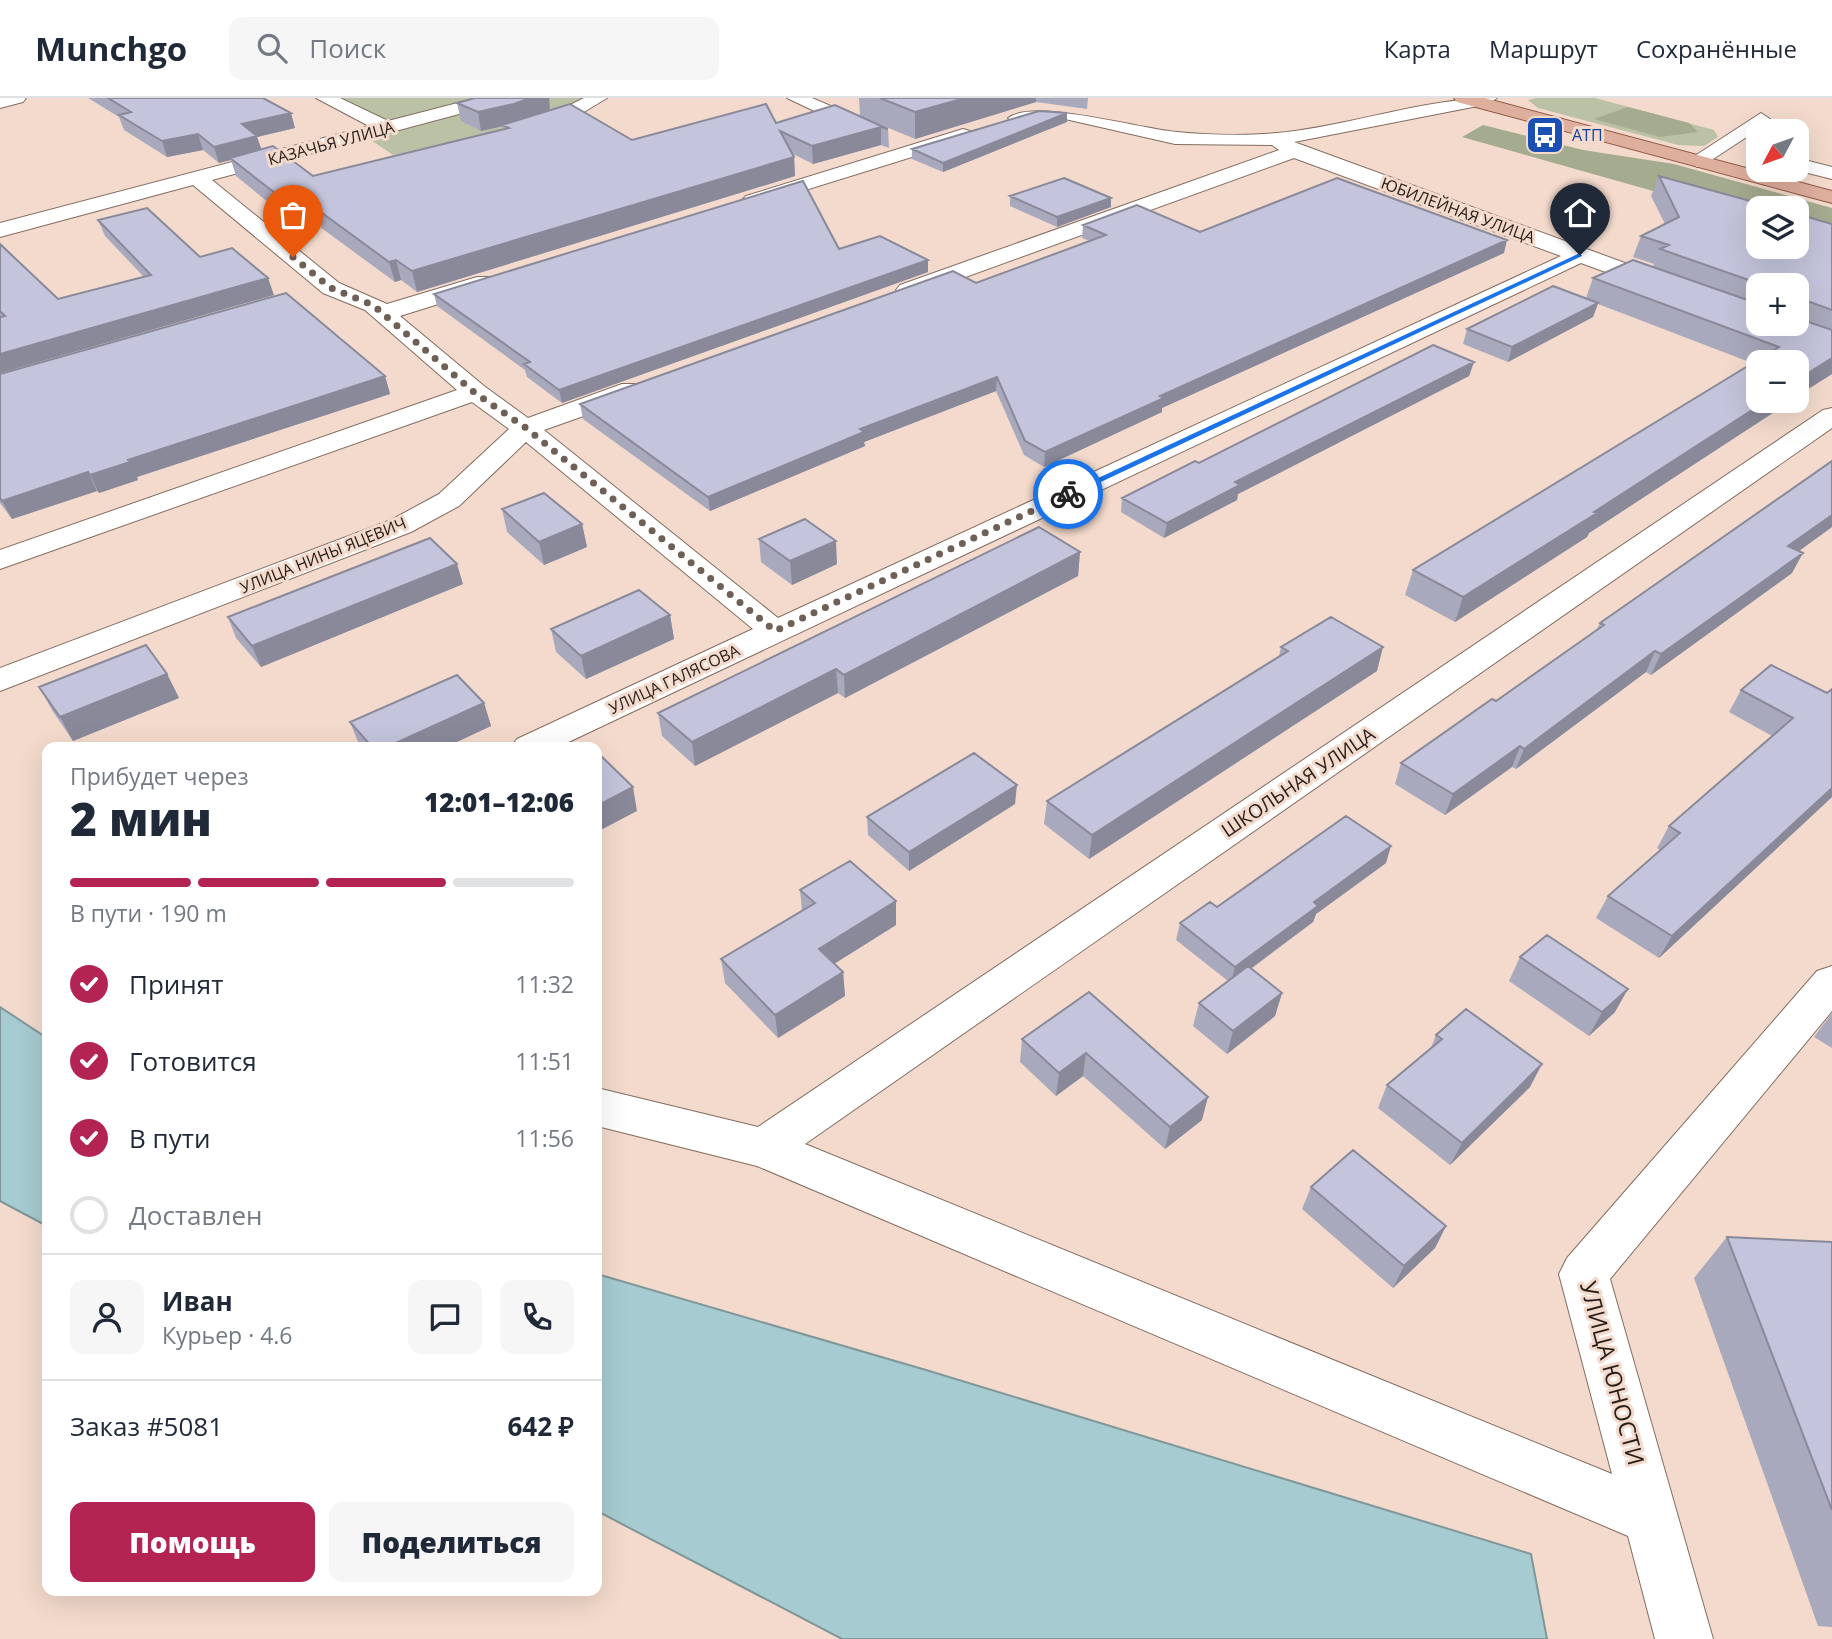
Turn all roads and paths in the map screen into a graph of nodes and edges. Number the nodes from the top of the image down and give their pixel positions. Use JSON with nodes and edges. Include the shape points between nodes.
{"nodes":[{"id":1,"x":17,"y":98,"type":"edge"},
{"id":2,"x":325,"y":98,"type":"edge"},
{"id":3,"x":498,"y":98,"type":"edge"},
{"id":4,"x":598,"y":98,"type":"edge"},
{"id":5,"x":796,"y":98,"type":"edge"},
{"id":6,"x":1475,"y":99,"type":"edge"},
{"id":7,"x":0,"y":102,"type":"edge"},
{"id":8,"x":856,"y":102,"type":"dead end"},
{"id":9,"x":1042,"y":105,"type":"edge"},
{"id":10,"x":827,"y":111,"type":"junction"},
{"id":11,"x":387,"y":128,"type":"junction"},
{"id":12,"x":1746,"y":129,"type":"edge"},
{"id":13,"x":512,"y":130,"type":"edge"},
{"id":14,"x":354,"y":136,"type":"junction"},
{"id":15,"x":1286,"y":145,"type":"junction"},
{"id":16,"x":1722,"y":145,"type":"junction"},
{"id":17,"x":373,"y":149,"type":"dead end"},
{"id":18,"x":916,"y":150,"type":"junction"},
{"id":19,"x":1746,"y":151,"type":"dead end"},
{"id":20,"x":1697,"y":161,"type":"junction"},
{"id":21,"x":1810,"y":167,"type":"edge"},
{"id":22,"x":1832,"y":173,"type":"edge"},
{"id":23,"x":197,"y":178,"type":"junction"},
{"id":24,"x":1832,"y":197,"type":"edge"},
{"id":25,"x":730,"y":207,"type":"edge"},
{"id":26,"x":0,"y":230,"type":"edge"},
{"id":27,"x":1580,"y":255,"type":"junction"},
{"id":28,"x":503,"y":276,"type":"edge"},
{"id":29,"x":331,"y":288,"type":"junction"},
{"id":30,"x":304,"y":296,"type":"dead end"},
{"id":31,"x":890,"y":296,"type":"edge"},
{"id":32,"x":383,"y":313,"type":"junction"},
{"id":33,"x":1746,"y":316,"type":"edge"},
{"id":34,"x":656,"y":381,"type":"edge"},
{"id":35,"x":475,"y":393,"type":"junction"},
{"id":36,"x":1832,"y":416,"type":"edge"},
{"id":37,"x":526,"y":428,"type":"junction"},
{"id":38,"x":0,"y":560,"type":"edge"},
{"id":39,"x":775,"y":631,"type":"junction"},
{"id":40,"x":0,"y":680,"type":"edge"},
{"id":41,"x":540,"y":742,"type":"edge"},
{"id":42,"x":1832,"y":982,"type":"edge"},
{"id":43,"x":602,"y":1108,"type":"edge"},
{"id":44,"x":764,"y":1148,"type":"junction"},
{"id":45,"x":1651,"y":1518,"type":"junction"},
{"id":46,"x":1684,"y":1639,"type":"edge"}],
"edges":[{"from":1,"to":7,"type":"street"},
{"from":2,"to":11,"type":"street"},
{"from":3,"to":11,"type":"street","name":"КАЗАЧЬЯ УЛИЦА"},
{"from":4,"to":13,"type":"street","via":[[567,114]]},
{"from":5,"to":10,"type":"street"},
{"from":6,"to":15,"type":"street"},
{"from":6,"to":20,"type":"main road"},
{"from":8,"to":10,"type":"street"},
{"from":9,"to":15,"type":"street","via":[[1175,138]]},
{"from":9,"to":18,"type":"street"},
{"from":10,"to":18,"type":"street"},
{"from":11,"to":14,"type":"street","name":"КАЗАЧЬЯ УЛИЦА"},
{"from":12,"to":16,"type":"street"},
{"from":14,"to":17,"type":"street"},
{"from":14,"to":23,"type":"street","name":"КАЗАЧЬЯ УЛИЦА"},
{"from":15,"to":27,"type":"street","name":"ЮБИЛЕЙНАЯ УЛИЦА"},
{"from":15,"to":31,"type":"street"},
{"from":16,"to":19,"type":"street"},
{"from":16,"to":20,"type":"street"},
{"from":18,"to":25,"type":"street"},
{"from":20,"to":24,"type":"main road"},
{"from":21,"to":22,"type":"street"},
{"from":23,"to":26,"type":"street","name":"КАЗАЧЬЯ УЛИЦА"},
{"from":23,"to":29,"type":"street"},
{"from":27,"to":33,"type":"street","name":"ЮБИЛЕЙНАЯ УЛИЦА"},
{"from":27,"to":39,"type":"street","name":"УЛИЦА ГАЛЯСОВА"},
{"from":28,"to":32,"type":"street"},
{"from":29,"to":30,"type":"street"},
{"from":29,"to":32,"type":"street"},
{"from":32,"to":35,"type":"street"},
{"from":34,"to":37,"type":"street","name":"УЛИЦА НИНЫ ЯЦЕВИЧ"},
{"from":35,"to":37,"type":"street"},
{"from":35,"to":38,"type":"street"},
{"from":36,"to":44,"type":"street","name":"ШКОЛЬНАЯ УЛИЦА"},
{"from":37,"to":39,"type":"street"},
{"from":37,"to":40,"type":"street","name":"УЛИЦА НИНЫ ЯЦЕВИЧ","via":[[449,500],[401,526]]},
{"from":39,"to":41,"type":"street","name":"УЛИЦА ГАЛЯСОВА"},
{"from":42,"to":45,"type":"street","name":"УЛИЦА ЮНОСТИ","via":[[1584,1274]]},
{"from":43,"to":44,"type":"street"},
{"from":44,"to":45,"type":"street"},
{"from":45,"to":46,"type":"street","name":"УЛИЦА ЮНОСТИ"}]}
